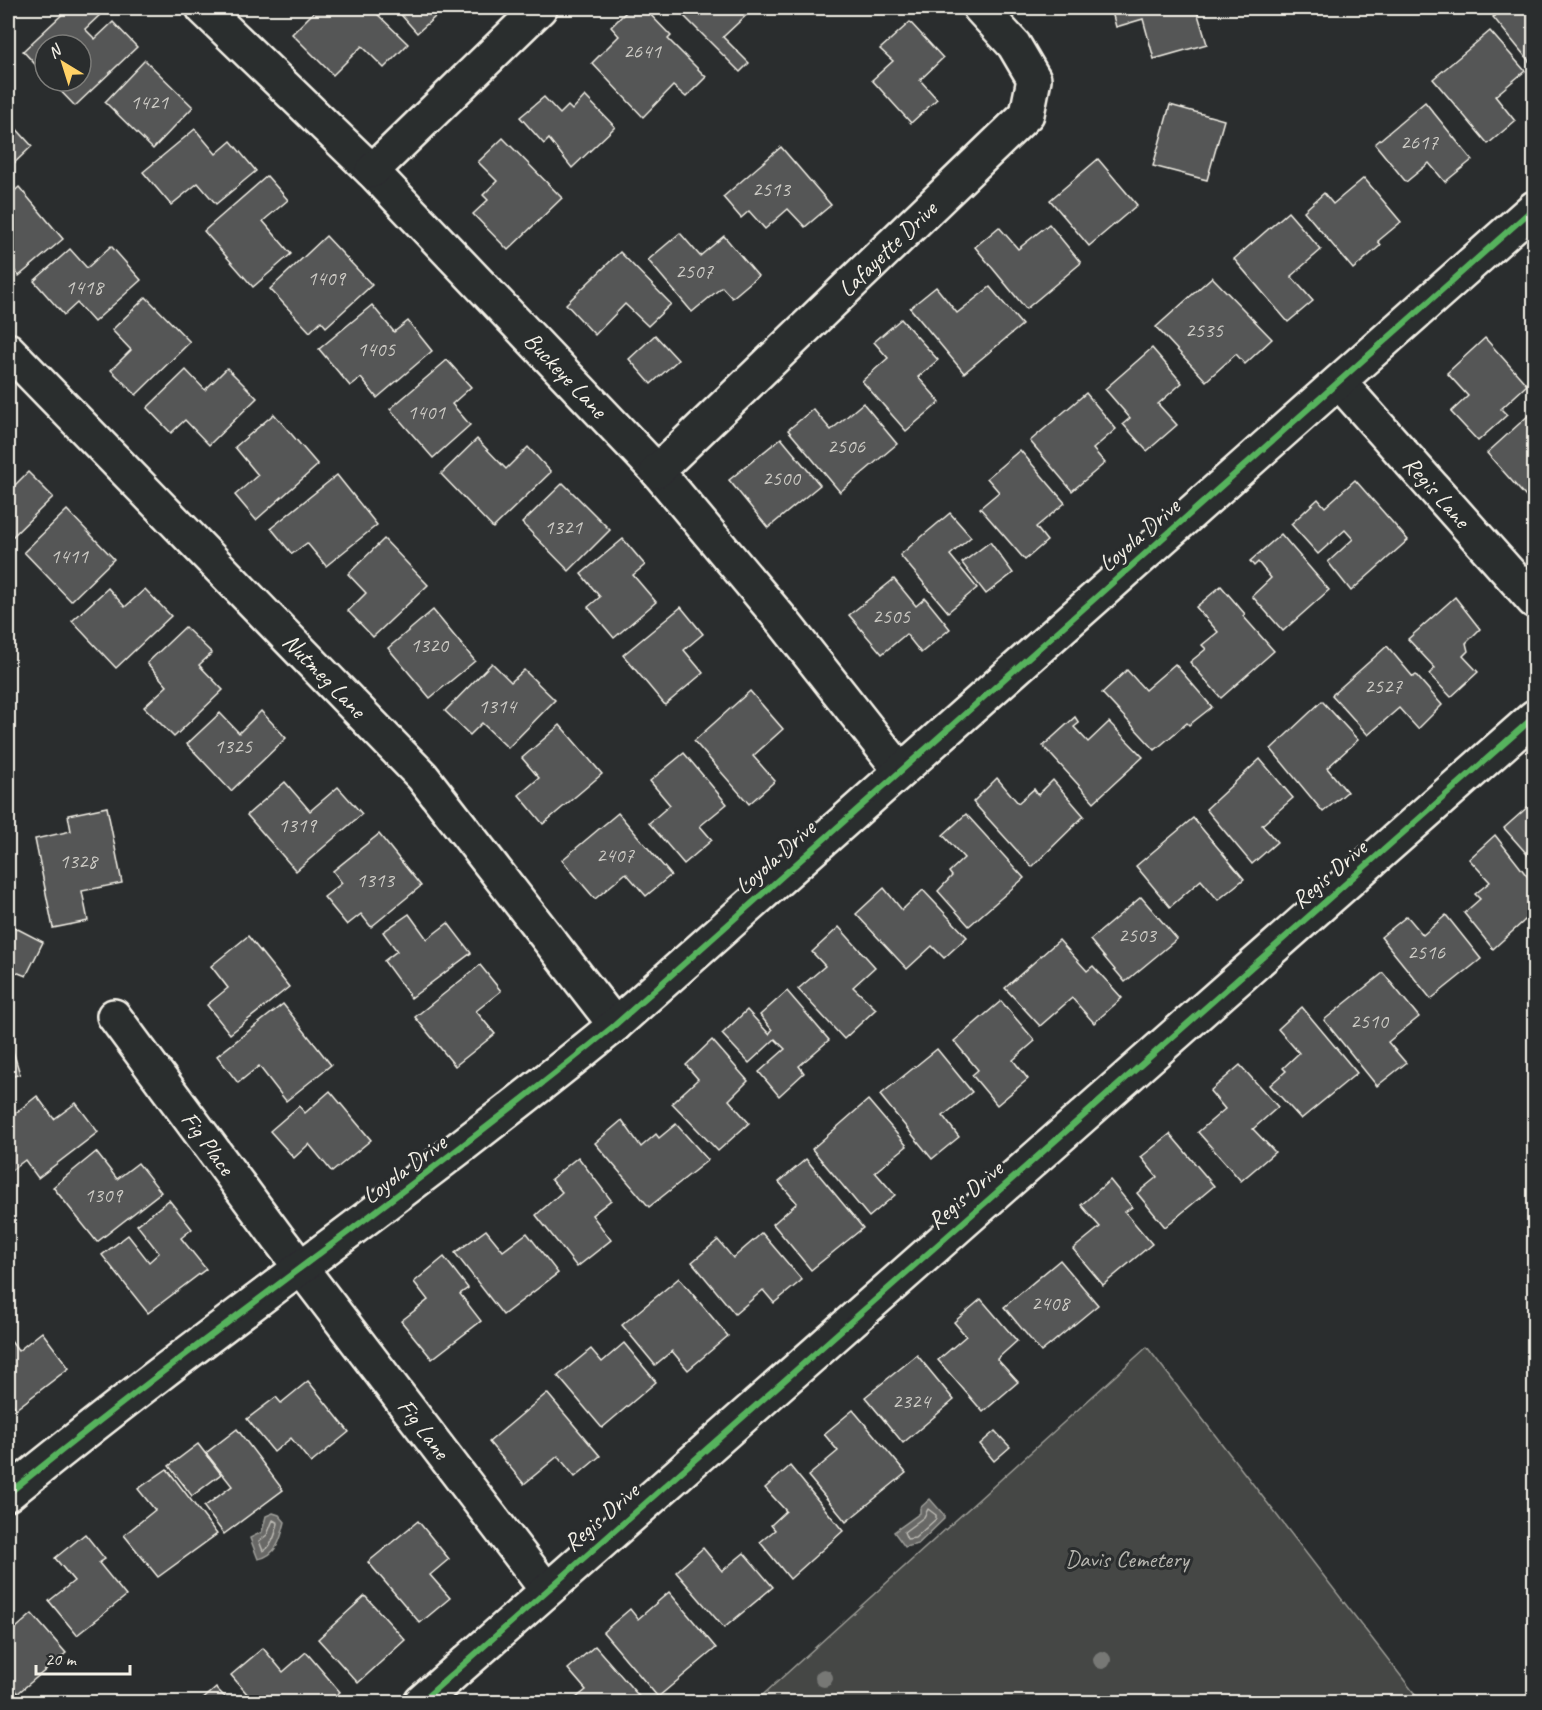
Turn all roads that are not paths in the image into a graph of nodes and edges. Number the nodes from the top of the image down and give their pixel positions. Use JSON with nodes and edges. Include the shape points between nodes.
{"nodes":[{"id":1,"x":203,"y":8,"type":"edge"},
{"id":2,"x":540,"y":8,"type":"edge"},
{"id":3,"x":980,"y":8,"type":"edge"},
{"id":4,"x":372,"y":171,"type":"junction"},
{"id":5,"x":1534,"y":208,"type":"edge"},
{"id":6,"x":8,"y":350,"type":"edge"},
{"id":7,"x":1339,"y":382,"type":"junction"},
{"id":8,"x":657,"y":471,"type":"junction"},
{"id":9,"x":1534,"y":601,"type":"edge"},
{"id":10,"x":1534,"y":717,"type":"edge"},
{"id":11,"x":900,"y":770,"type":"junction"},
{"id":12,"x":114,"y":1016,"type":"dead end"},
{"id":13,"x":615,"y":1025,"type":"junction"},
{"id":14,"x":302,"y":1269,"type":"junction"},
{"id":15,"x":8,"y":1494,"type":"edge"},
{"id":16,"x":546,"y":1589,"type":"junction"},
{"id":17,"x":421,"y":1702,"type":"edge"}],
"edges":[{"from":1,"to":4,"type":"street","name":"Buckeye Lane"},
{"from":2,"to":4,"type":"street"},
{"from":3,"to":8,"type":"street","name":"Lafayette Drive","via":[[1014,45],[1034,79],[1027,114]]},
{"from":4,"to":8,"type":"street","name":"Buckeye Lane"},
{"from":5,"to":7,"type":"street","name":"Loyola Drive"},
{"from":6,"to":13,"type":"street","name":"Nutmeg Lane","via":[[422,776]]},
{"from":7,"to":9,"type":"street","name":"Regis Lane"},
{"from":7,"to":11,"type":"street","name":"Loyola Drive"},
{"from":8,"to":11,"type":"street","name":"Buckeye Lane","via":[[786,624]]},
{"from":10,"to":16,"type":"street","name":"Regis Drive"},
{"from":11,"to":13,"type":"street","name":"Loyola Drive"},
{"from":12,"to":14,"type":"street","name":"Fig Place"},
{"from":13,"to":14,"type":"street","name":"Loyola Drive","via":[[516,1106]]},
{"from":14,"to":15,"type":"street","name":"Loyola Drive","via":[[98,1420]]},
{"from":14,"to":16,"type":"street","name":"Fig Lane"},
{"from":16,"to":17,"type":"street","name":"Regis Drive"}]}
